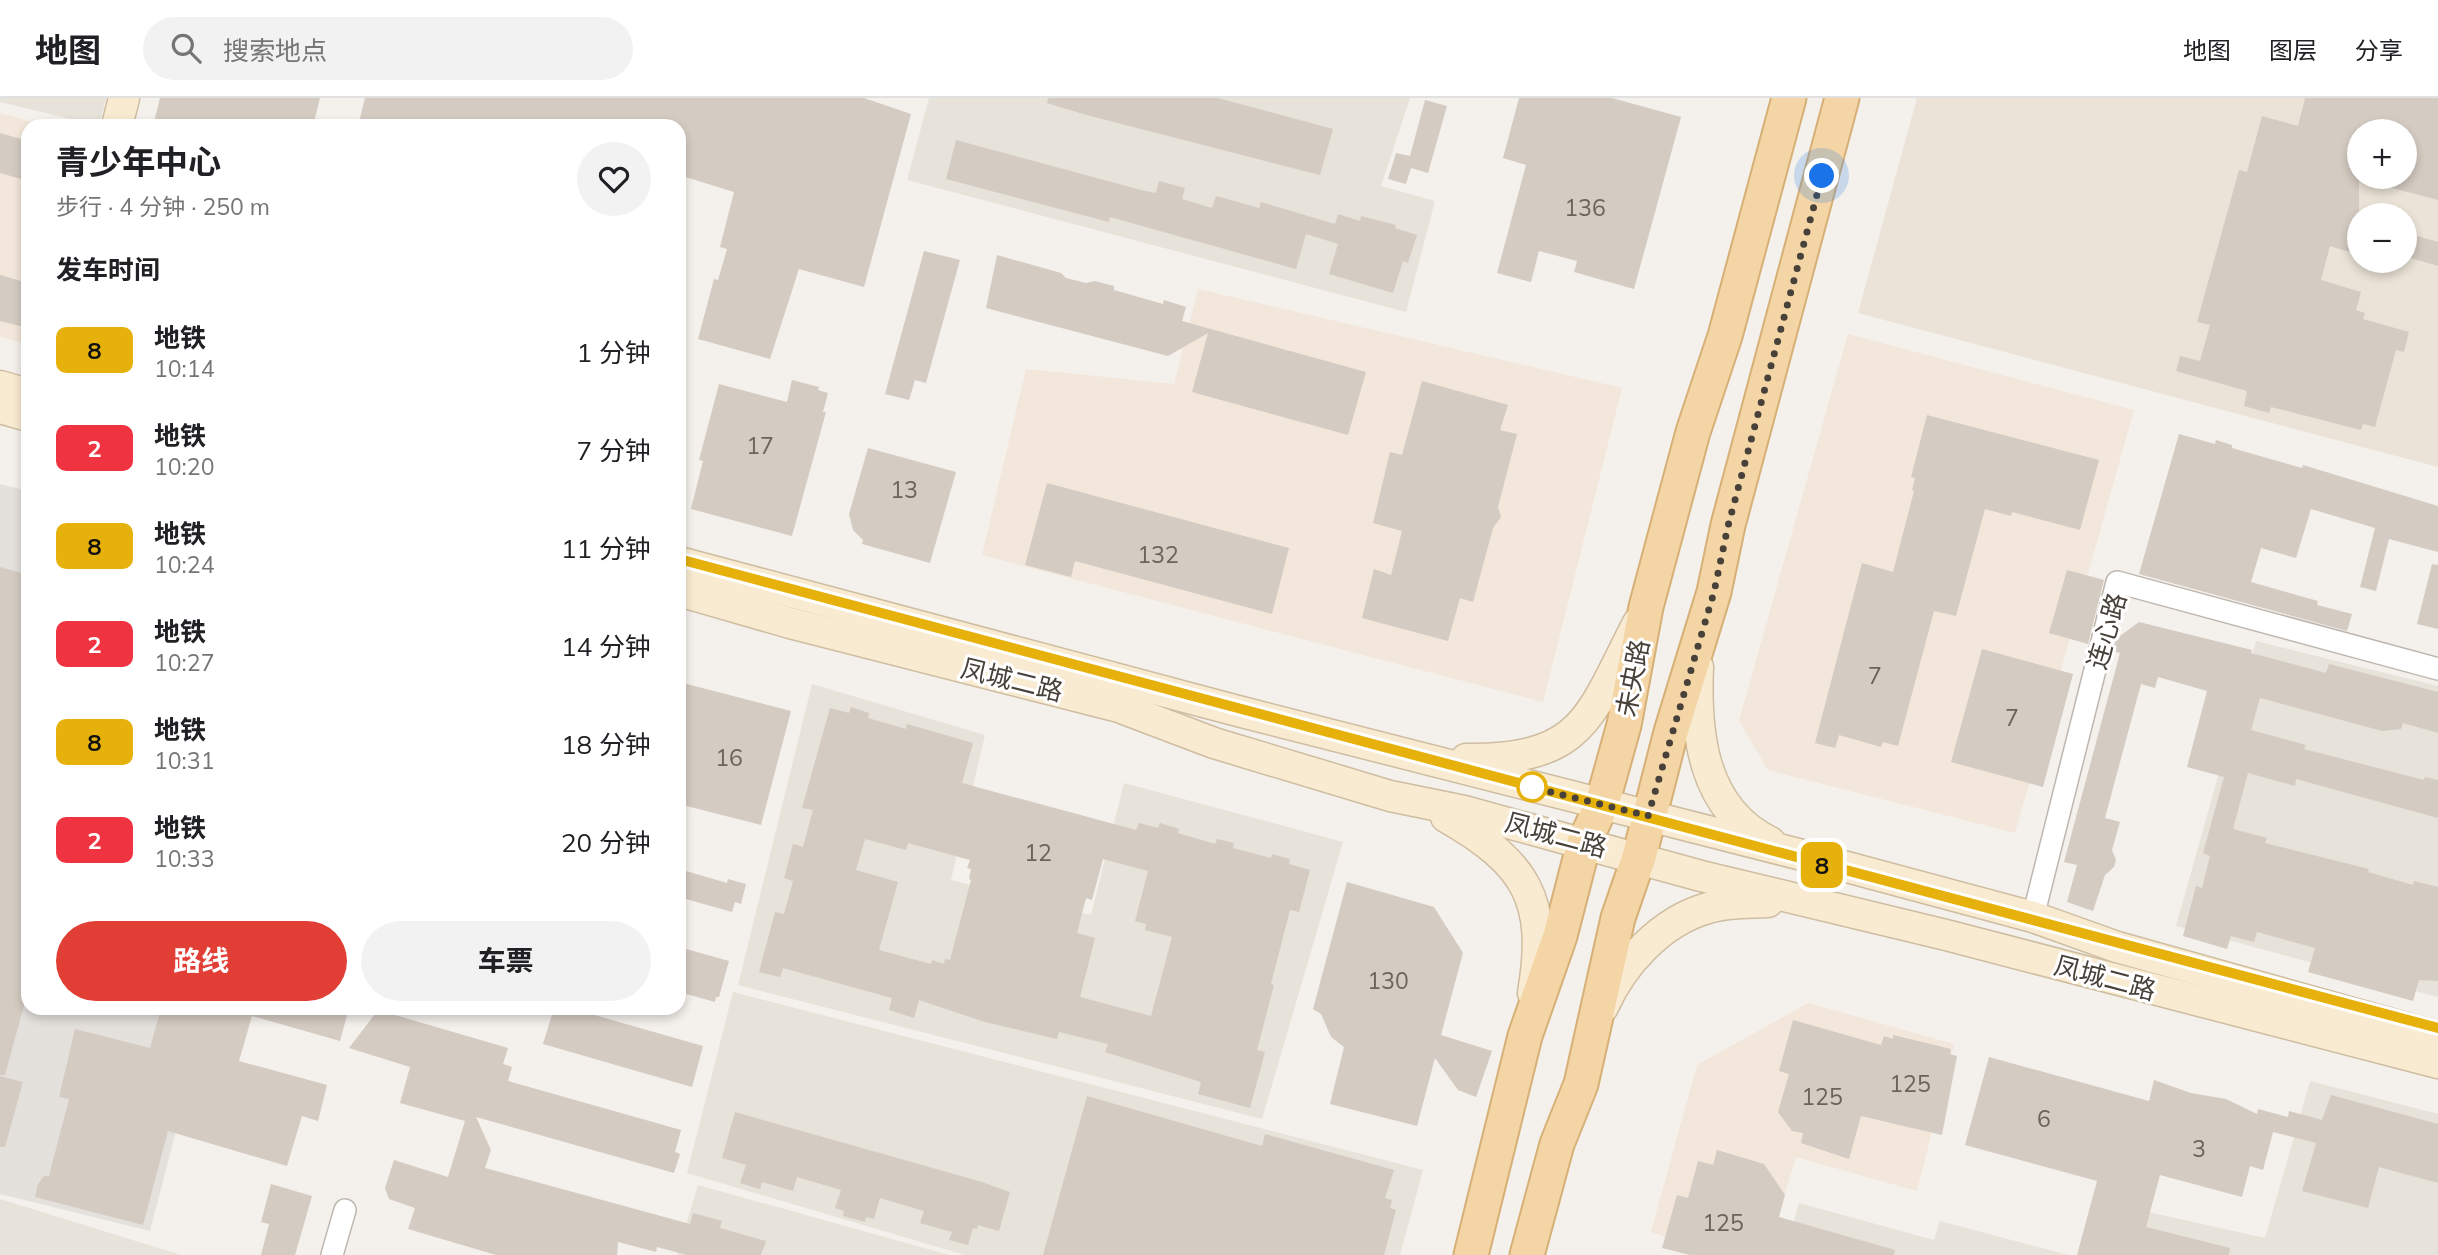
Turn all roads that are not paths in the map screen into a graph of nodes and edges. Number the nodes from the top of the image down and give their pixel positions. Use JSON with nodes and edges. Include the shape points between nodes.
{"nodes":[{"id":1,"x":124,"y":98,"type":"edge"},
{"id":2,"x":1790,"y":98,"type":"edge"},
{"id":3,"x":1842,"y":98,"type":"edge"},
{"id":4,"x":119,"y":119,"type":"edge"},
{"id":5,"x":0,"y":386,"type":"edge"},
{"id":6,"x":21,"y":392,"type":"edge"},
{"id":7,"x":0,"y":408,"type":"edge"},
{"id":8,"x":21,"y":414,"type":"edge"},
{"id":9,"x":686,"y":564,"type":"edge"},
{"id":10,"x":686,"y":594,"type":"edge"},
{"id":11,"x":1646,"y":607,"type":"junction"},
{"id":12,"x":1699,"y":646,"type":"junction"},
{"id":13,"x":2438,"y":669,"type":"edge"},
{"id":14,"x":1395,"y":751,"type":"junction"},
{"id":15,"x":1390,"y":796,"type":"junction"},
{"id":16,"x":1602,"y":804,"type":"junction"},
{"id":17,"x":1648,"y":816,"type":"junction"},
{"id":18,"x":1584,"y":843,"type":"junction"},
{"id":19,"x":1806,"y":856,"type":"junction"},
{"id":20,"x":1639,"y":857,"type":"junction"},
{"id":21,"x":1840,"y":909,"type":"junction"},
{"id":22,"x":2033,"y":917,"type":"junction"},
{"id":23,"x":1597,"y":1021,"type":"junction"},
{"id":24,"x":1525,"y":1037,"type":"junction"},
{"id":25,"x":2438,"y":1037,"type":"edge"},
{"id":26,"x":2438,"y":1063,"type":"edge"},
{"id":27,"x":345,"y":1210,"type":"dead end"},
{"id":28,"x":332,"y":1255,"type":"edge"},
{"id":29,"x":1471,"y":1255,"type":"edge"},
{"id":30,"x":1527,"y":1255,"type":"edge"}],
"edges":[{"from":1,"to":4,"type":"main road"},
{"from":2,"to":11,"type":"main road","name":"未央路"},
{"from":3,"to":12,"type":"main road","name":"未央路"},
{"from":5,"to":6,"type":"main road"},
{"from":7,"to":8,"type":"main road"},
{"from":9,"to":14,"type":"main road","name":"凤城二路"},
{"from":10,"to":15,"type":"main road","name":"凤城二路","via":[[1119,707],[1214,743]]},
{"from":11,"to":14,"type":"main road","via":[[1600,695],[1570,736],[1541,751],[1501,759]]},
{"from":11,"to":16,"type":"main road","name":"未央路","via":[[1624,725]]},
{"from":12,"to":17,"type":"main road","name":"未央路"},
{"from":12,"to":19,"type":"main road","via":[[1698,728],[1706,768],[1743,824],[1768,841]]},
{"from":13,"to":22,"type":"street","name":"连心路","via":[[2117,582]]},
{"from":14,"to":16,"type":"main road","name":"凤城二路"},
{"from":15,"to":18,"type":"main road","name":"凤城二路"},
{"from":15,"to":24,"type":"main road","via":[[1442,815],[1477,835],[1497,849],[1521,880],[1536,919],[1538,939]]},
{"from":16,"to":17,"type":"main road","name":"凤城二路"},
{"from":16,"to":18,"type":"main road","name":"未央路"},
{"from":17,"to":19,"type":"main road","name":"凤城二路"},
{"from":17,"to":20,"type":"main road","name":"未央路"},
{"from":18,"to":20,"type":"main road","name":"凤城二路"},
{"from":18,"to":24,"type":"main road","name":"未央路","via":[[1560,936]]},
{"from":19,"to":22,"type":"main road","name":"凤城二路"},
{"from":20,"to":21,"type":"main road","name":"凤城二路"},
{"from":20,"to":23,"type":"main road","name":"未央路","via":[[1600,987]]},
{"from":21,"to":23,"type":"main road","via":[[1730,903],[1688,916],[1636,956]]},
{"from":21,"to":26,"type":"main road","name":"凤城二路"},
{"from":22,"to":25,"type":"main road","name":"凤城二路","via":[[2117,947]]},
{"from":23,"to":30,"type":"main road","name":"未央路"},
{"from":24,"to":29,"type":"main road","name":"未央路"},
{"from":27,"to":28,"type":"street"}]}
